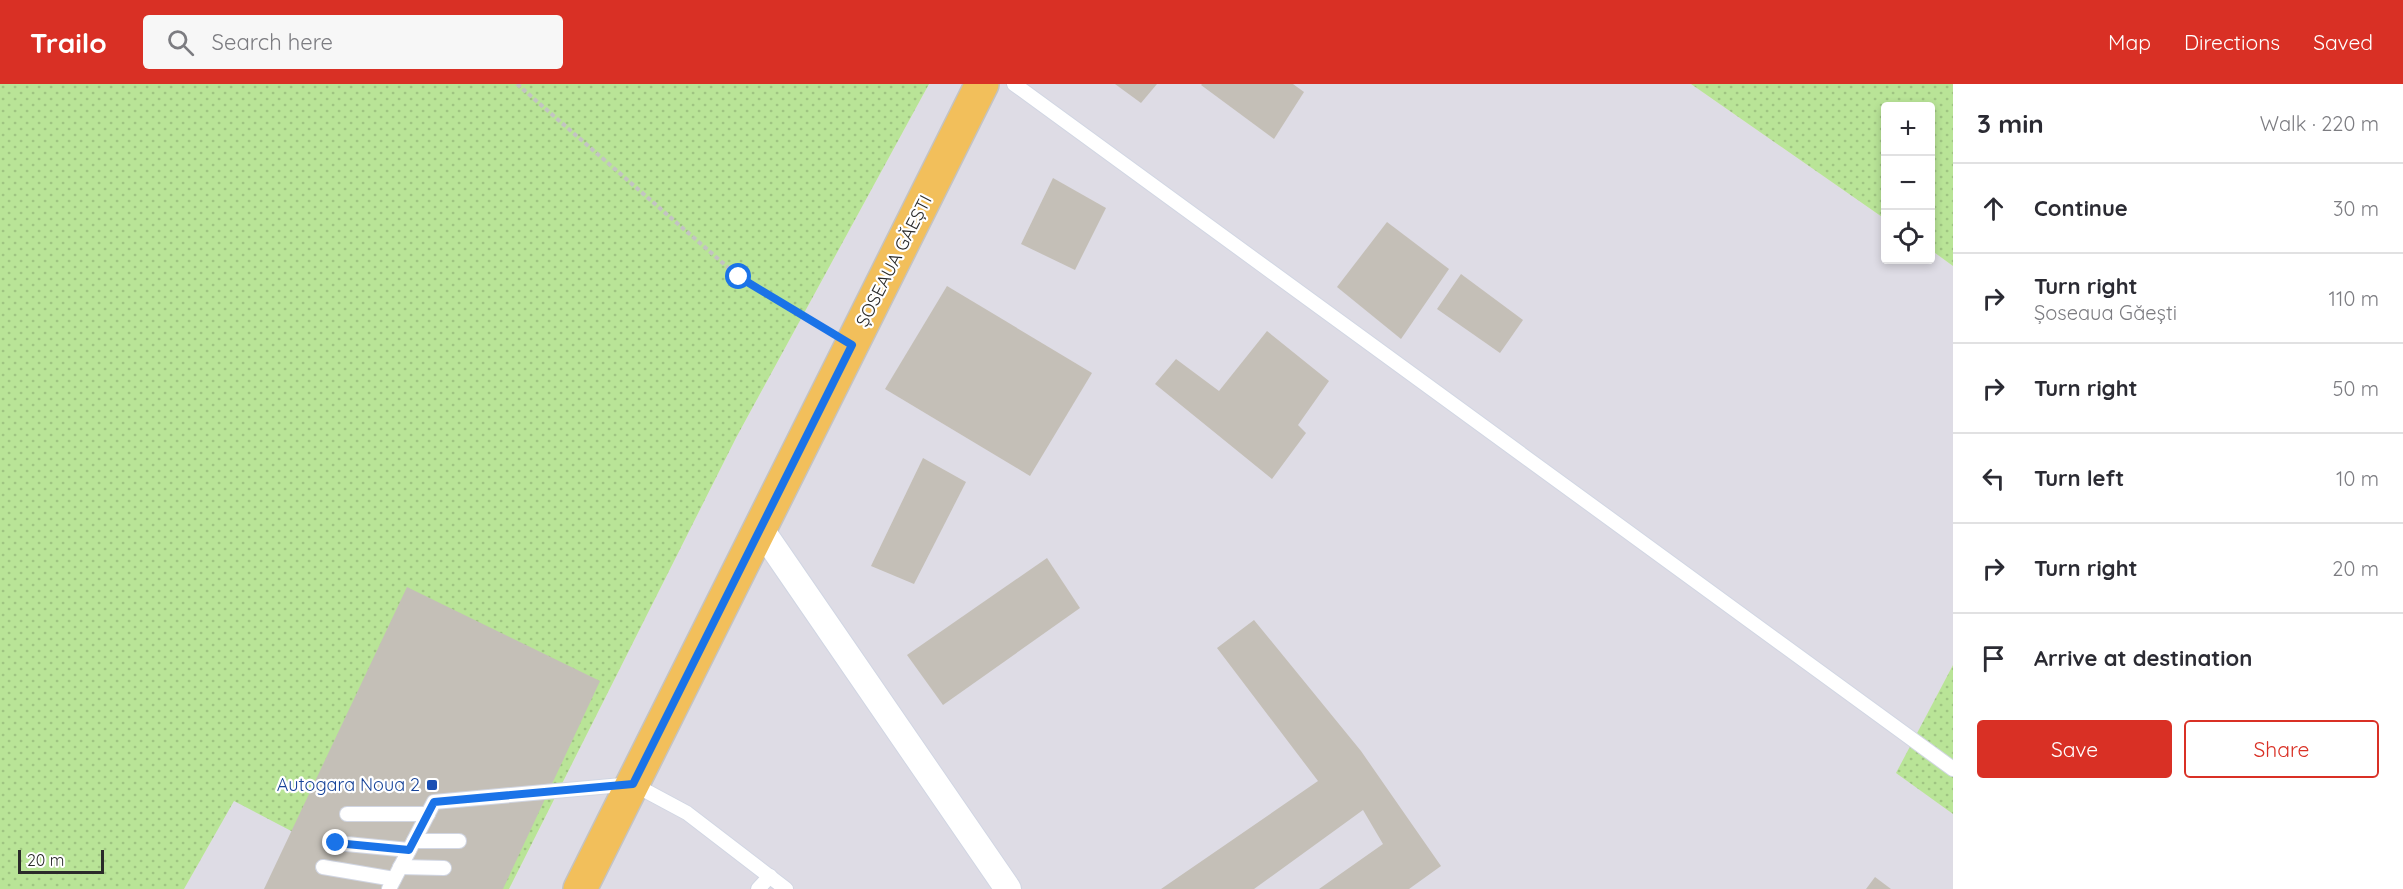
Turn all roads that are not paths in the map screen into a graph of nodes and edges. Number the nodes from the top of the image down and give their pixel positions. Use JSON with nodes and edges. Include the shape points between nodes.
{"nodes":[{"id":1,"x":982,"y":84,"type":"edge"},
{"id":2,"x":1014,"y":84,"type":"edge"},
{"id":3,"x":760,"y":528,"type":"junction"},
{"id":4,"x":1953,"y":769,"type":"edge"},
{"id":5,"x":633,"y":784,"type":"junction"},
{"id":6,"x":347,"y":814,"type":"dead end"},
{"id":7,"x":428,"y":814,"type":"junction"},
{"id":8,"x":459,"y":842,"type":"dead end"},
{"id":9,"x":336,"y":843,"type":"dead end"},
{"id":10,"x":411,"y":846,"type":"junction"},
{"id":11,"x":323,"y":867,"type":"dead end"},
{"id":12,"x":444,"y":868,"type":"dead end"},
{"id":13,"x":770,"y":876,"type":"junction"},
{"id":14,"x":394,"y":878,"type":"edge"},
{"id":15,"x":580,"y":889,"type":"edge"},
{"id":16,"x":758,"y":889,"type":"edge"},
{"id":17,"x":786,"y":889,"type":"edge"},
{"id":18,"x":1008,"y":889,"type":"edge"}],
"edges":[{"from":1,"to":3,"type":"main road","name":"ȘOSEAUA GĂEȘTI"},
{"from":2,"to":4,"type":"lane"},
{"from":3,"to":5,"type":"main road","name":"ȘOSEAUA GĂEȘTI"},
{"from":3,"to":18,"type":"street"},
{"from":5,"to":7,"type":"lane","via":[[434,802]]},
{"from":5,"to":13,"type":"lane","via":[[687,813]]},
{"from":5,"to":15,"type":"main road","name":"ȘOSEAUA GĂEȘTI"},
{"from":6,"to":7,"type":"lane"},
{"from":7,"to":10,"type":"lane"},
{"from":8,"to":10,"type":"lane"},
{"from":9,"to":10,"type":"lane"},
{"from":10,"to":14,"type":"lane"},
{"from":11,"to":14,"type":"lane"},
{"from":12,"to":14,"type":"lane"},
{"from":13,"to":16,"type":"lane"},
{"from":13,"to":17,"type":"lane"}]}
